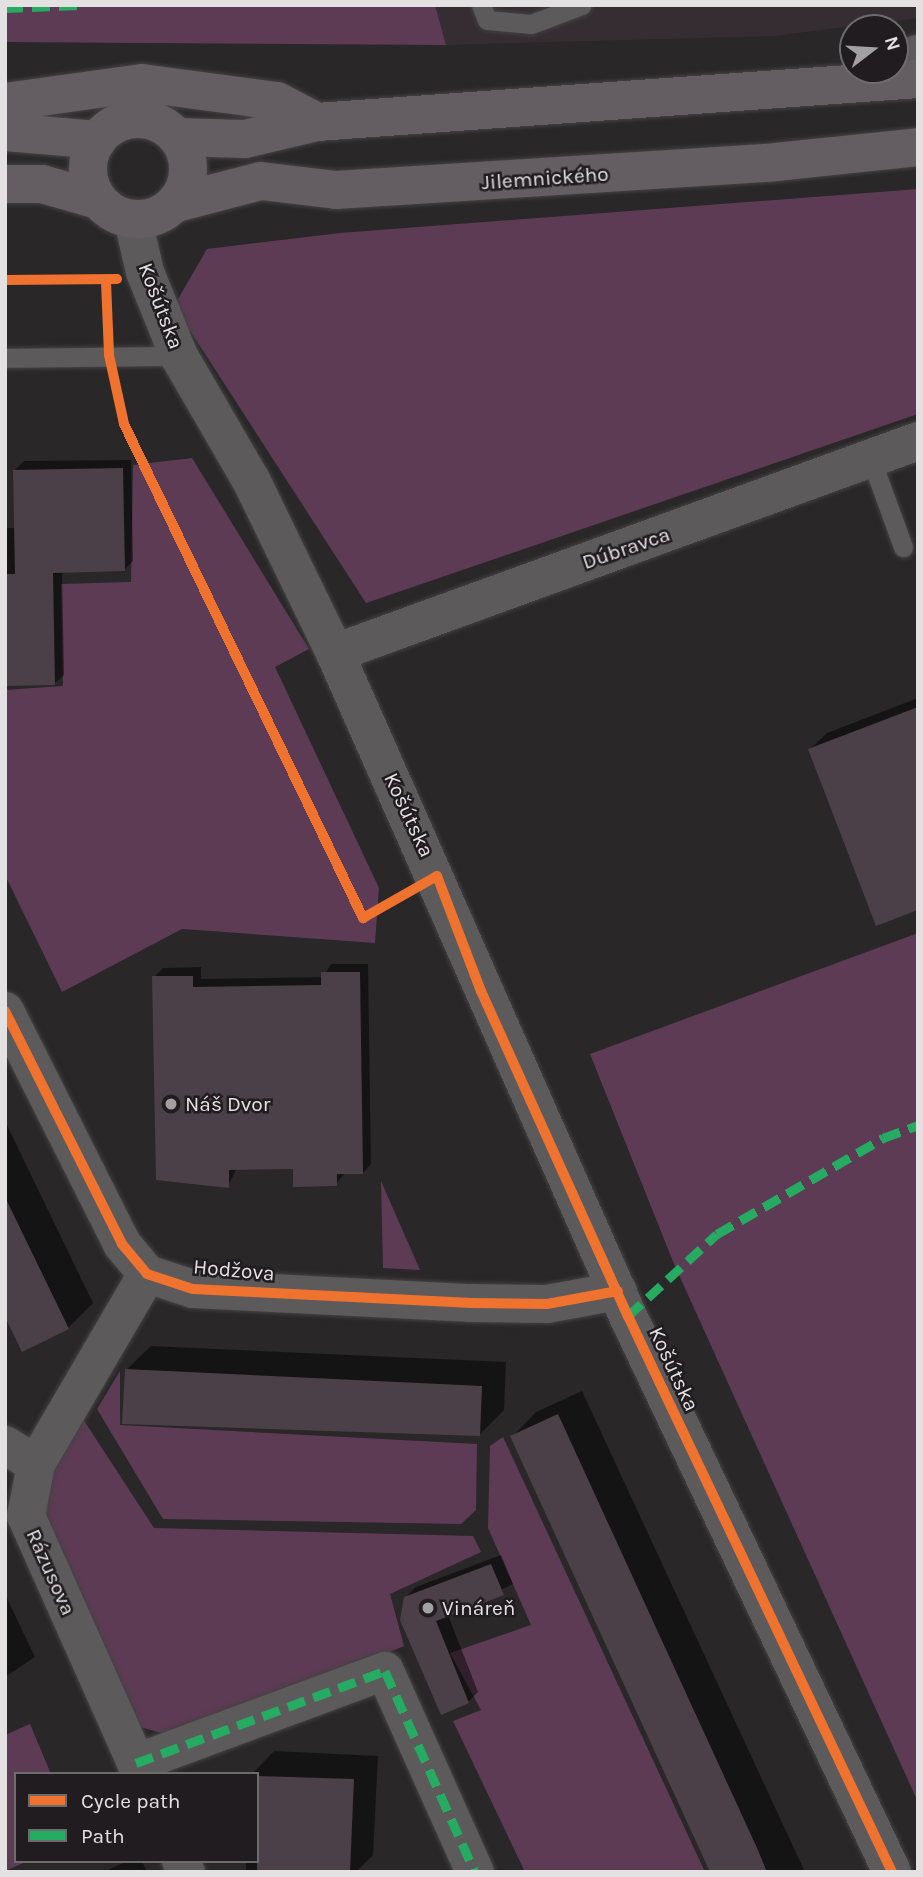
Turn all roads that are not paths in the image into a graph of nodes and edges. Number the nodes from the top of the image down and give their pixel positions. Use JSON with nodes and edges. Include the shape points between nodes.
{"nodes":[{"id":1,"x":481,"y":5,"type":"edge"},
{"id":2,"x":582,"y":5,"type":"edge"},
{"id":3,"x":918,"y":79,"type":"edge"},
{"id":4,"x":862,"y":84,"type":"edge"},
{"id":5,"x":854,"y":88,"type":"junction"},
{"id":6,"x":5,"y":102,"type":"edge"},
{"id":7,"x":317,"y":122,"type":"junction"},
{"id":8,"x":5,"y":132,"type":"edge"},
{"id":9,"x":177,"y":137,"type":"junction"},
{"id":10,"x":98,"y":140,"type":"junction"},
{"id":11,"x":918,"y":147,"type":"edge"},
{"id":12,"x":5,"y":184,"type":"edge"},
{"id":13,"x":98,"y":200,"type":"junction"},
{"id":14,"x":176,"y":203,"type":"junction"},
{"id":15,"x":133,"y":220,"type":"junction"},
{"id":16,"x":179,"y":356,"type":"junction"},
{"id":17,"x":5,"y":358,"type":"edge"},
{"id":18,"x":918,"y":441,"type":"edge"},
{"id":19,"x":871,"y":459,"type":"junction"},
{"id":20,"x":903,"y":547,"type":"dead end"},
{"id":21,"x":335,"y":653,"type":"junction"},
{"id":22,"x":5,"y":1012,"type":"edge"},
{"id":23,"x":147,"y":1274,"type":"junction"},
{"id":24,"x":618,"y":1291,"type":"junction"},
{"id":25,"x":21,"y":1455,"type":"edge"},
{"id":26,"x":139,"y":1768,"type":"edge"},
{"id":27,"x":475,"y":1872,"type":"edge"},
{"id":28,"x":892,"y":1872,"type":"edge"}],
"edges":[{"from":1,"to":2,"type":"lane","via":[[487,20],[531,24]]},
{"from":3,"to":5,"type":"main road"},
{"from":4,"to":5,"type":"street"},
{"from":5,"to":7,"type":"main road"},
{"from":6,"to":7,"type":"main road","via":[[142,83],[277,101]]},
{"from":7,"to":9,"type":"main road","via":[[245,139]]},
{"from":8,"to":10,"type":"main road"},
{"from":9,"to":10,"type":"main road","via":[[152,121],[131,120]]},
{"from":9,"to":14,"type":"main road","via":[[188,171]]},
{"from":10,"to":13,"type":"main road","via":[[88,167]]},
{"from":11,"to":14,"type":"main road","name":"Jilemnického","via":[[776,162],[336,190],[261,181]]},
{"from":12,"to":13,"type":"main road","via":[[43,184]]},
{"from":13,"to":15,"type":"main road"},
{"from":14,"to":15,"type":"main road","name":"Jilemnického","via":[[156,216]]},
{"from":15,"to":16,"type":"street","name":"Košútska","via":[[145,272]]},
{"from":16,"to":17,"type":"lane"},
{"from":16,"to":21,"type":"street","name":"Košútska","via":[[251,480]]},
{"from":18,"to":19,"type":"street","name":"Dúbravca"},
{"from":19,"to":20,"type":"lane"},
{"from":19,"to":21,"type":"street","name":"Dúbravca"},
{"from":21,"to":24,"type":"street","name":"Košútska"},
{"from":22,"to":23,"type":"street","via":[[122,1244]]},
{"from":23,"to":24,"type":"street","name":"Hodžova","via":[[192,1289],[472,1303],[547,1304]]},
{"from":23,"to":25,"type":"street","name":"Rázusova"},
{"from":24,"to":28,"type":"street","name":"Košútska"},
{"from":25,"to":26,"type":"street","name":"Rázusova","via":[[26,1516]]},
{"from":26,"to":27,"type":"street","name":"Rázusova","via":[[385,1671]]}]}
